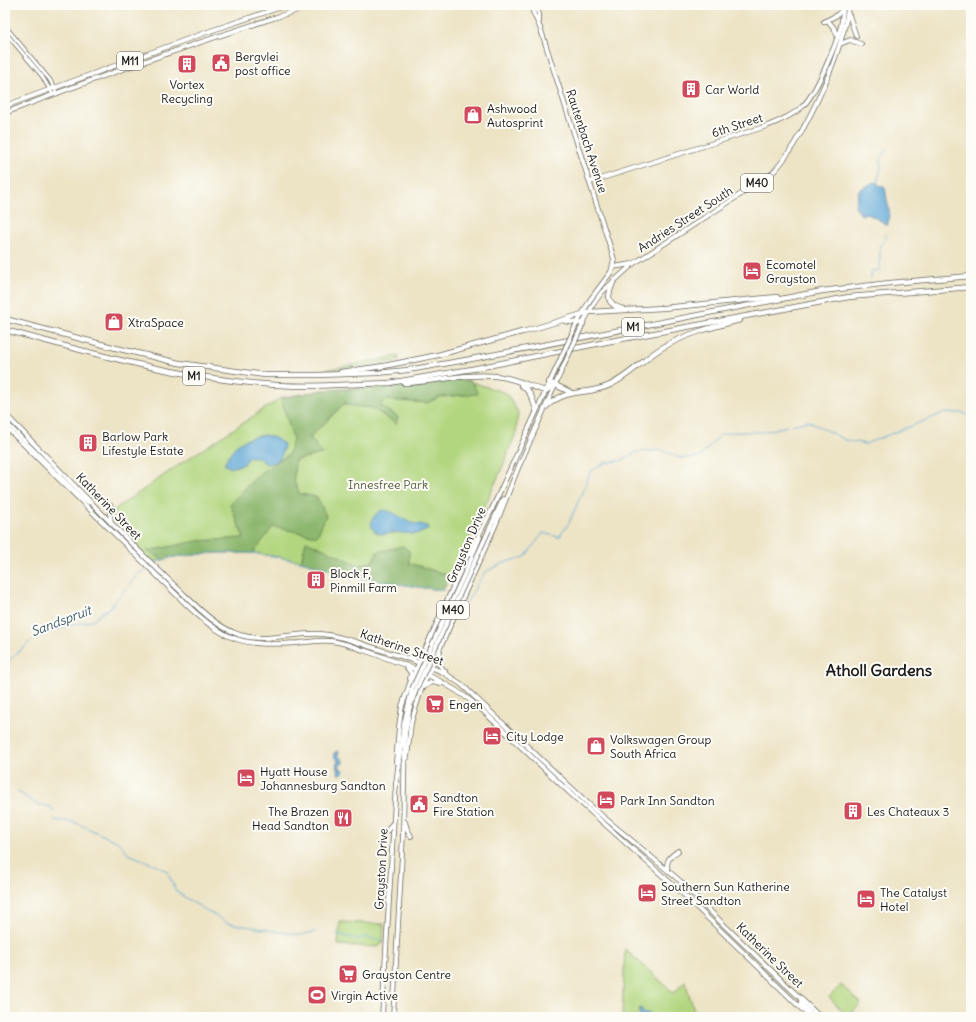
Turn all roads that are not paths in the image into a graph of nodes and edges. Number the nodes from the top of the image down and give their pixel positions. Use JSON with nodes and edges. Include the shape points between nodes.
{"nodes":[{"id":1,"x":287,"y":5,"type":"edge"},
{"id":2,"x":314,"y":5,"type":"edge"},
{"id":3,"x":530,"y":5,"type":"edge"},
{"id":4,"x":535,"y":5,"type":"edge"},
{"id":5,"x":848,"y":5,"type":"edge"},
{"id":6,"x":843,"y":7,"type":"edge"},
{"id":7,"x":848,"y":10,"type":"junction"},
{"id":8,"x":539,"y":23,"type":"junction"},
{"id":9,"x":5,"y":26,"type":"edge"},
{"id":10,"x":843,"y":27,"type":"junction"},
{"id":11,"x":5,"y":32,"type":"edge"},
{"id":12,"x":856,"y":36,"type":"dead end"},
{"id":13,"x":838,"y":37,"type":"junction"},
{"id":14,"x":840,"y":44,"type":"junction"},
{"id":15,"x":861,"y":44,"type":"dead end"},
{"id":16,"x":52,"y":90,"type":"junction"},
{"id":17,"x":55,"y":94,"type":"junction"},
{"id":18,"x":5,"y":106,"type":"edge"},
{"id":19,"x":5,"y":113,"type":"edge"},
{"id":20,"x":590,"y":182,"type":"junction"},
{"id":21,"x":633,"y":264,"type":"junction"},
{"id":22,"x":613,"y":267,"type":"junction"},
{"id":23,"x":971,"y":276,"type":"edge"},
{"id":24,"x":614,"y":280,"type":"junction"},
{"id":25,"x":971,"y":287,"type":"edge"},
{"id":26,"x":809,"y":294,"type":"junction"},
{"id":27,"x":629,"y":310,"type":"junction"},
{"id":28,"x":770,"y":311,"type":"junction"},
{"id":29,"x":589,"y":312,"type":"junction"},
{"id":30,"x":581,"y":314,"type":"junction"},
{"id":31,"x":5,"y":319,"type":"edge"},
{"id":32,"x":576,"y":324,"type":"junction"},
{"id":33,"x":582,"y":325,"type":"junction"},
{"id":34,"x":5,"y":330,"type":"edge"},
{"id":35,"x":523,"y":332,"type":"junction"},
{"id":36,"x":317,"y":376,"type":"junction"},
{"id":37,"x":494,"y":376,"type":"junction"},
{"id":38,"x":549,"y":382,"type":"junction"},
{"id":39,"x":389,"y":383,"type":"junction"},
{"id":40,"x":555,"y":385,"type":"junction"},
{"id":41,"x":545,"y":391,"type":"junction"},
{"id":42,"x":570,"y":392,"type":"junction"},
{"id":43,"x":546,"y":406,"type":"junction"},
{"id":44,"x":536,"y":410,"type":"junction"},
{"id":45,"x":5,"y":414,"type":"edge"},
{"id":46,"x":5,"y":421,"type":"edge"},
{"id":47,"x":5,"y":426,"type":"edge"},
{"id":48,"x":520,"y":463,"type":"junction"},
{"id":49,"x":111,"y":506,"type":"dead end"},
{"id":50,"x":492,"y":509,"type":"junction"},
{"id":51,"x":100,"y":513,"type":"junction"},
{"id":52,"x":111,"y":524,"type":"junction"},
{"id":53,"x":146,"y":562,"type":"junction"},
{"id":54,"x":451,"y":622,"type":"junction"},
{"id":55,"x":425,"y":651,"type":"junction"},
{"id":56,"x":407,"y":658,"type":"junction"},
{"id":57,"x":420,"y":662,"type":"junction"},
{"id":58,"x":402,"y":663,"type":"junction"},
{"id":59,"x":431,"y":667,"type":"junction"},
{"id":60,"x":416,"y":669,"type":"junction"},
{"id":61,"x":428,"y":675,"type":"junction"},
{"id":62,"x":455,"y":680,"type":"junction"},
{"id":63,"x":410,"y":683,"type":"junction"},
{"id":64,"x":449,"y":685,"type":"junction"},
{"id":65,"x":421,"y":690,"type":"junction"},
{"id":66,"x":403,"y":741,"type":"junction"},
{"id":67,"x":405,"y":766,"type":"junction"},
{"id":68,"x":396,"y":783,"type":"junction"},
{"id":69,"x":404,"y":796,"type":"junction"},
{"id":70,"x":393,"y":822,"type":"junction"},
{"id":71,"x":381,"y":834,"type":"dead end"},
{"id":72,"x":411,"y":836,"type":"dead end"},
{"id":73,"x":678,"y":851,"type":"dead end"},
{"id":74,"x":669,"y":871,"type":"junction"},
{"id":75,"x":800,"y":998,"type":"junction"},
{"id":76,"x":382,"y":1017,"type":"edge"},
{"id":77,"x":393,"y":1017,"type":"edge"},
{"id":78,"x":810,"y":1017,"type":"edge"},
{"id":79,"x":814,"y":1017,"type":"edge"},
{"id":80,"x":820,"y":1017,"type":"edge"}],
"edges":[{"from":1,"to":16,"type":"main road","number":"M11"},
{"from":2,"to":17,"type":"main road","number":"M11","via":[[181,48]]},
{"from":3,"to":8,"type":"main road"},
{"from":4,"to":8,"type":"main road"},
{"from":5,"to":7,"type":"main road","number":"M40"},
{"from":6,"to":10,"type":"main road","number":"M40"},
{"from":6,"to":13,"type":"main road","via":[[827,22],[834,28]]},
{"from":7,"to":10,"type":"main road","number":"M40"},
{"from":7,"to":12,"type":"main road"},
{"from":8,"to":20,"type":"main road","name":"Rautenbach Avenue"},
{"from":9,"to":16,"type":"street","via":[[50,80]]},
{"from":10,"to":13,"type":"main road","name":"6th Street","number":"M40"},
{"from":10,"to":14,"type":"main road","name":"Andries Street South","number":"M40"},
{"from":11,"to":16,"type":"street"},
{"from":13,"to":20,"type":"main road","name":"6th Street","number":"M40","via":[[810,97],[802,107],[789,116],[767,126]]},
{"from":14,"to":15,"type":"main road","via":[[850,40]]},
{"from":14,"to":21,"type":"main road","name":"Andries Street South","number":"M40","via":[[809,116],[774,171]]},
{"from":16,"to":17,"type":"street"},
{"from":16,"to":18,"type":"main road","number":"M11"},
{"from":17,"to":19,"type":"main road","number":"M11"},
{"from":20,"to":22,"type":"main road","name":"Rautenbach Avenue","via":[[612,250]]},
{"from":21,"to":22,"type":"main road"},
{"from":21,"to":24,"type":"main road","name":"Andries Street South","number":"M40"},
{"from":22,"to":30,"type":"main road","name":"Grayston Drive","number":"M40","via":[[608,278]]},
{"from":23,"to":26,"type":"highway","number":"M1"},
{"from":24,"to":27,"type":"highway","via":[[609,293],[610,300],[615,306]]},
{"from":24,"to":29,"type":"main road","name":"Grayston Drive","number":"M40"},
{"from":25,"to":28,"type":"highway","number":"M1","via":[[849,297]]},
{"from":26,"to":27,"type":"highway"},
{"from":26,"to":36,"type":"highway","number":"M1","via":[[415,369]]},
{"from":27,"to":29,"type":"highway"},
{"from":28,"to":39,"type":"highway","number":"M1"},
{"from":28,"to":42,"type":"highway","via":[[690,334],[660,349],[609,385],[595,390]]},
{"from":29,"to":30,"type":"highway"},
{"from":29,"to":33,"type":"main road","name":"Grayston Drive","number":"M40"},
{"from":30,"to":32,"type":"main road","name":"Grayston Drive","number":"M40"},
{"from":30,"to":35,"type":"highway"},
{"from":31,"to":36,"type":"highway","number":"M1","via":[[185,364],[265,375]]},
{"from":32,"to":33,"type":"highway"},
{"from":32,"to":35,"type":"highway","via":[[560,322]]},
{"from":32,"to":38,"type":"main road","name":"Grayston Drive","number":"M40","bridge":true},
{"from":33,"to":40,"type":"main road","name":"Grayston Drive","number":"M40","bridge":true},
{"from":34,"to":39,"type":"highway","number":"M1","via":[[137,365],[194,376],[264,384],[317,386]]},
{"from":35,"to":36,"type":"highway","via":[[417,359]]},
{"from":37,"to":39,"type":"highway"},
{"from":37,"to":41,"type":"highway","via":[[511,378]]},
{"from":37,"to":44,"type":"highway","via":[[515,382],[527,389]]},
{"from":38,"to":40,"type":"highway"},
{"from":38,"to":41,"type":"main road","name":"Grayston Drive","number":"M40"},
{"from":40,"to":41,"type":"highway"},
{"from":40,"to":42,"type":"highway"},
{"from":40,"to":43,"type":"main road","name":"Grayston Drive","number":"M40"},
{"from":41,"to":44,"type":"main road","name":"Grayston Drive","number":"M40"},
{"from":42,"to":43,"type":"highway"},
{"from":43,"to":48,"type":"main road","name":"Grayston Drive","number":"M40"},
{"from":44,"to":50,"type":"main road","name":"Grayston Drive","number":"M40"},
{"from":45,"to":51,"type":"main road","name":"Katherine Street"},
{"from":46,"to":51,"type":"street"},
{"from":47,"to":53,"type":"main road","name":"Katherine Street"},
{"from":48,"to":54,"type":"main road","via":[[496,524]]},
{"from":48,"to":66,"type":"main road","name":"Grayston Drive","number":"M40","bridge":true,"via":[[416,690]]},
{"from":49,"to":52,"type":"main road"},
{"from":50,"to":55,"type":"main road","via":[[458,576]]},
{"from":50,"to":66,"type":"main road","name":"Grayston Drive","number":"M40","bridge":true,"via":[[412,689],[406,709]]},
{"from":51,"to":52,"type":"main road","name":"Katherine Street"},
{"from":52,"to":53,"type":"main road","name":"Katherine Street"},
{"from":53,"to":56,"type":"main road","name":"Katherine Street","via":[[214,621],[237,634],[250,638],[330,635]]},
{"from":53,"to":58,"type":"main road","name":"Katherine Street","via":[[201,619],[233,638],[266,644],[331,641]]},
{"from":54,"to":59,"type":"main road"},
{"from":54,"to":62,"type":"main road","via":[[439,661],[442,669]]},
{"from":55,"to":56,"type":"main road","via":[[418,656]]},
{"from":55,"to":57,"type":"main road"},
{"from":56,"to":57,"type":"main road","name":"Katherine Street"},
{"from":57,"to":59,"type":"main road","name":"Katherine Street"},
{"from":57,"to":60,"type":"main road"},
{"from":58,"to":60,"type":"main road","name":"Katherine Street"},
{"from":58,"to":63,"type":"main road","via":[[410,673]]},
{"from":59,"to":61,"type":"main road"},
{"from":59,"to":62,"type":"main road","name":"Katherine Street"},
{"from":60,"to":61,"type":"main road","name":"Katherine Street"},
{"from":60,"to":63,"type":"main road"},
{"from":61,"to":64,"type":"main road","name":"Katherine Street"},
{"from":61,"to":65,"type":"main road"},
{"from":62,"to":74,"type":"main road","name":"Katherine Street","via":[[594,809]]},
{"from":63,"to":68,"type":"main road","via":[[402,707],[398,733]]},
{"from":64,"to":65,"type":"main road","via":[[432,682]]},
{"from":64,"to":78,"type":"main road","name":"Katherine Street","via":[[481,709],[576,799],[683,894]]},
{"from":65,"to":67,"type":"main road","via":[[411,722]]},
{"from":66,"to":67,"type":"main road","name":"Grayston Drive","number":"M40"},
{"from":66,"to":68,"type":"main road","name":"Grayston Drive","number":"M40"},
{"from":67,"to":69,"type":"main road","name":"Grayston Drive","number":"M40"},
{"from":68,"to":70,"type":"main road","name":"Grayston Drive","number":"M40"},
{"from":69,"to":72,"type":"main road","via":[[406,826]]},
{"from":69,"to":77,"type":"main road","name":"Grayston Drive","number":"M40"},
{"from":70,"to":71,"type":"main road","via":[[388,830]]},
{"from":70,"to":76,"type":"main road","name":"Grayston Drive","number":"M40"},
{"from":73,"to":74,"type":"main road","via":[[667,861]]},
{"from":74,"to":75,"type":"main road","name":"Katherine Street"},
{"from":75,"to":79,"type":"main road","via":[[801,1004]]},
{"from":75,"to":80,"type":"main road","name":"Katherine Street"}]}
